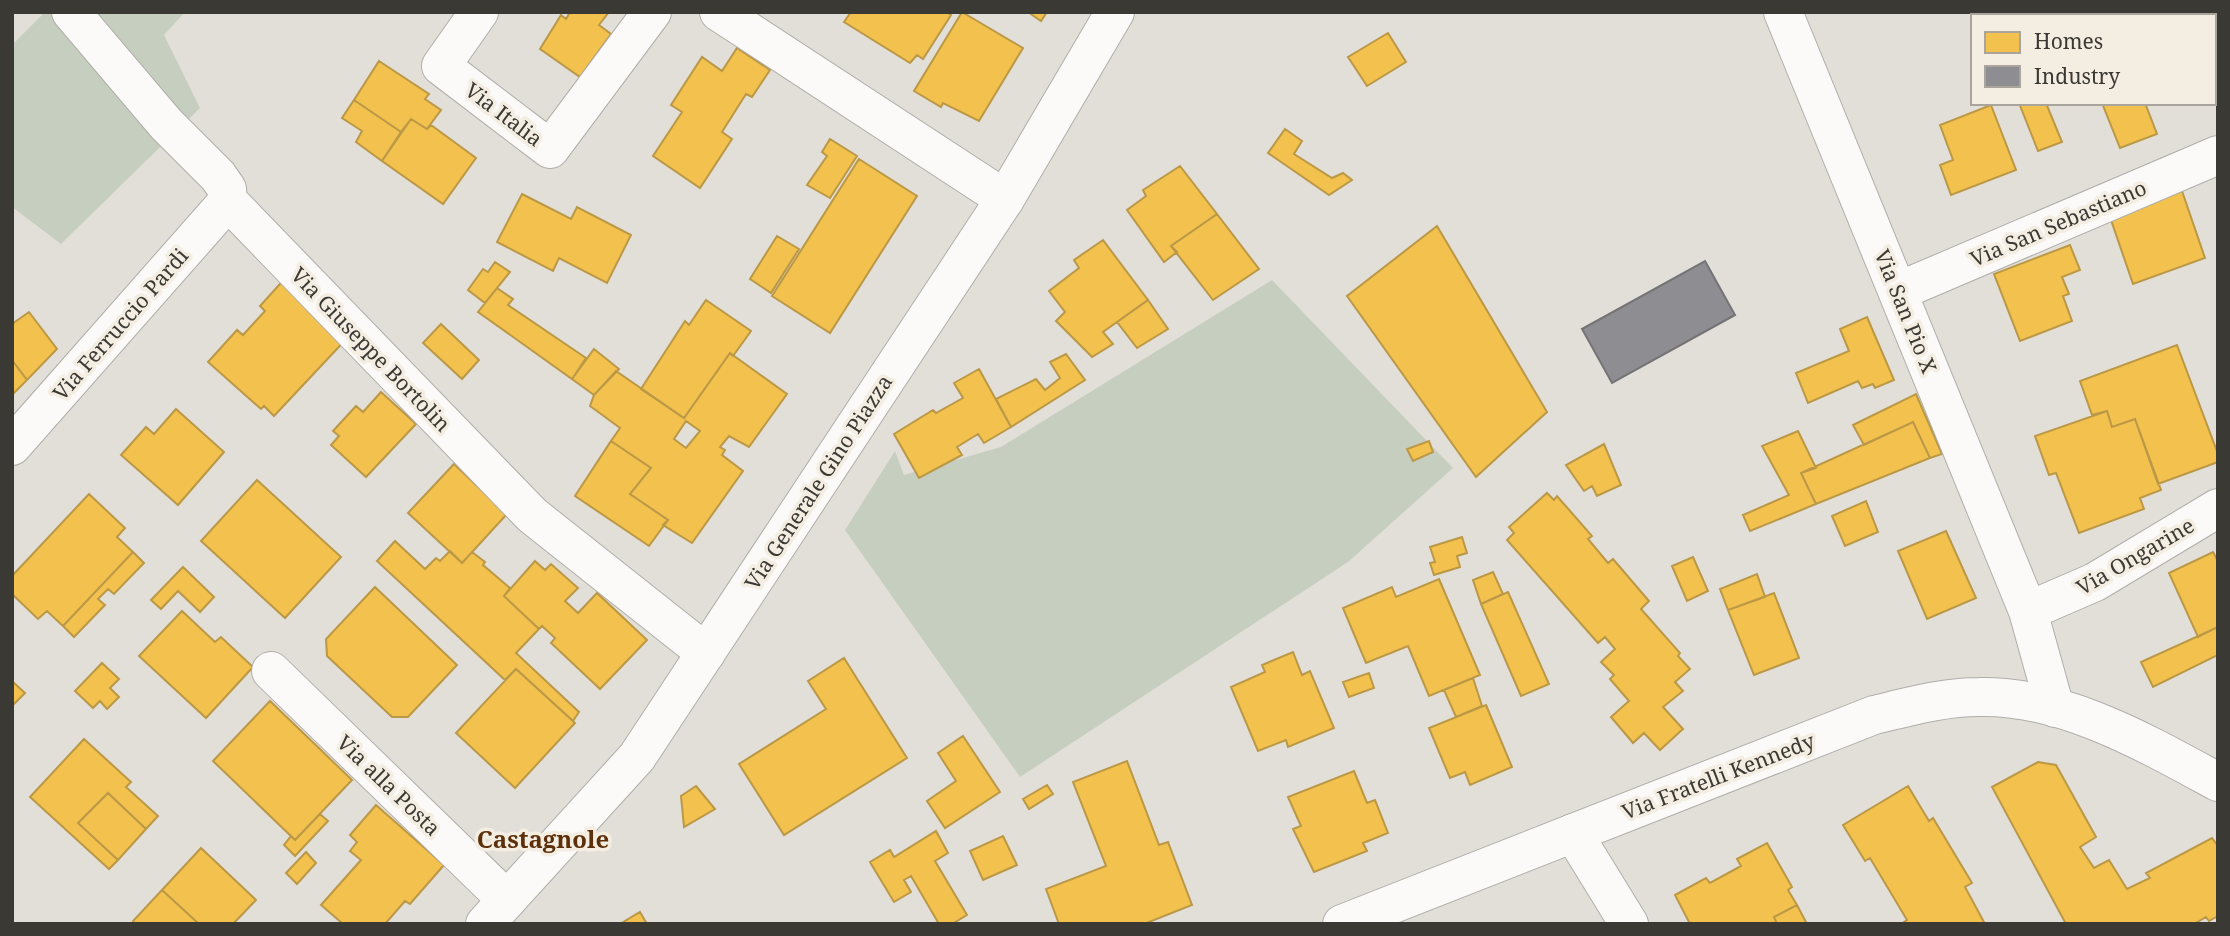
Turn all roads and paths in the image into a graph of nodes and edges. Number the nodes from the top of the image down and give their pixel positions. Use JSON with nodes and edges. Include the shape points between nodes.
{"nodes":[{"id":1,"x":71,"y":12,"type":"edge"},
{"id":2,"x":479,"y":12,"type":"edge"},
{"id":3,"x":652,"y":12,"type":"edge"},
{"id":4,"x":719,"y":12,"type":"edge"},
{"id":5,"x":1115,"y":12,"type":"edge"},
{"id":6,"x":1783,"y":12,"type":"edge"},
{"id":7,"x":2218,"y":155,"type":"edge"},
{"id":8,"x":1005,"y":200,"type":"junction"},
{"id":9,"x":229,"y":201,"type":"junction"},
{"id":10,"x":1899,"y":291,"type":"junction"},
{"id":11,"x":12,"y":446,"type":"edge"},
{"id":12,"x":2218,"y":508,"type":"edge"},
{"id":13,"x":2028,"y":611,"type":"junction"},
{"id":14,"x":706,"y":653,"type":"junction"},
{"id":15,"x":271,"y":671,"type":"dead end"},
{"id":16,"x":2055,"y":708,"type":"junction"},
{"id":17,"x":2218,"y":782,"type":"edge"},
{"id":18,"x":1573,"y":833,"type":"junction"},
{"id":19,"x":496,"y":912,"type":"edge"},
{"id":20,"x":1342,"y":924,"type":"edge"},
{"id":21,"x":1629,"y":924,"type":"edge"}],
"edges":[{"from":1,"to":9,"type":"street","name":"Via Giuseppe Bortolin","via":[[166,124],[218,176]]},
{"from":2,"to":3,"type":"street","name":"Via Italia","via":[[441,66],[550,149]]},
{"from":4,"to":8,"type":"street"},
{"from":5,"to":8,"type":"street","name":"Via Generale Gino Piazza"},
{"from":6,"to":10,"type":"street","name":"Via San Pio X"},
{"from":7,"to":10,"type":"street","name":"Via San Sebastiano"},
{"from":8,"to":14,"type":"street","name":"Via Generale Gino Piazza"},
{"from":9,"to":11,"type":"street","name":"Via Ferruccio Pardi"},
{"from":9,"to":14,"type":"street","name":"Via Giuseppe Bortolin","via":[[532,515]]},
{"from":10,"to":13,"type":"street","name":"Via San Pio X"},
{"from":12,"to":13,"type":"street","name":"Via Ongarine","via":[[2095,582]]},
{"from":13,"to":16,"type":"street"},
{"from":14,"to":19,"type":"street","name":"Via Generale Gino Piazza","via":[[637,757]]},
{"from":15,"to":19,"type":"street","name":"Via alla Posta"},
{"from":16,"to":17,"type":"street","name":"Via Fratelli Kennedy","via":[[2103,725]]},
{"from":16,"to":18,"type":"street","name":"Via Fratelli Kennedy","via":[[2024,700],[1978,697],[1874,715]]},
{"from":18,"to":20,"type":"street","name":"Via Fratelli Kennedy"},
{"from":18,"to":21,"type":"street"}]}
